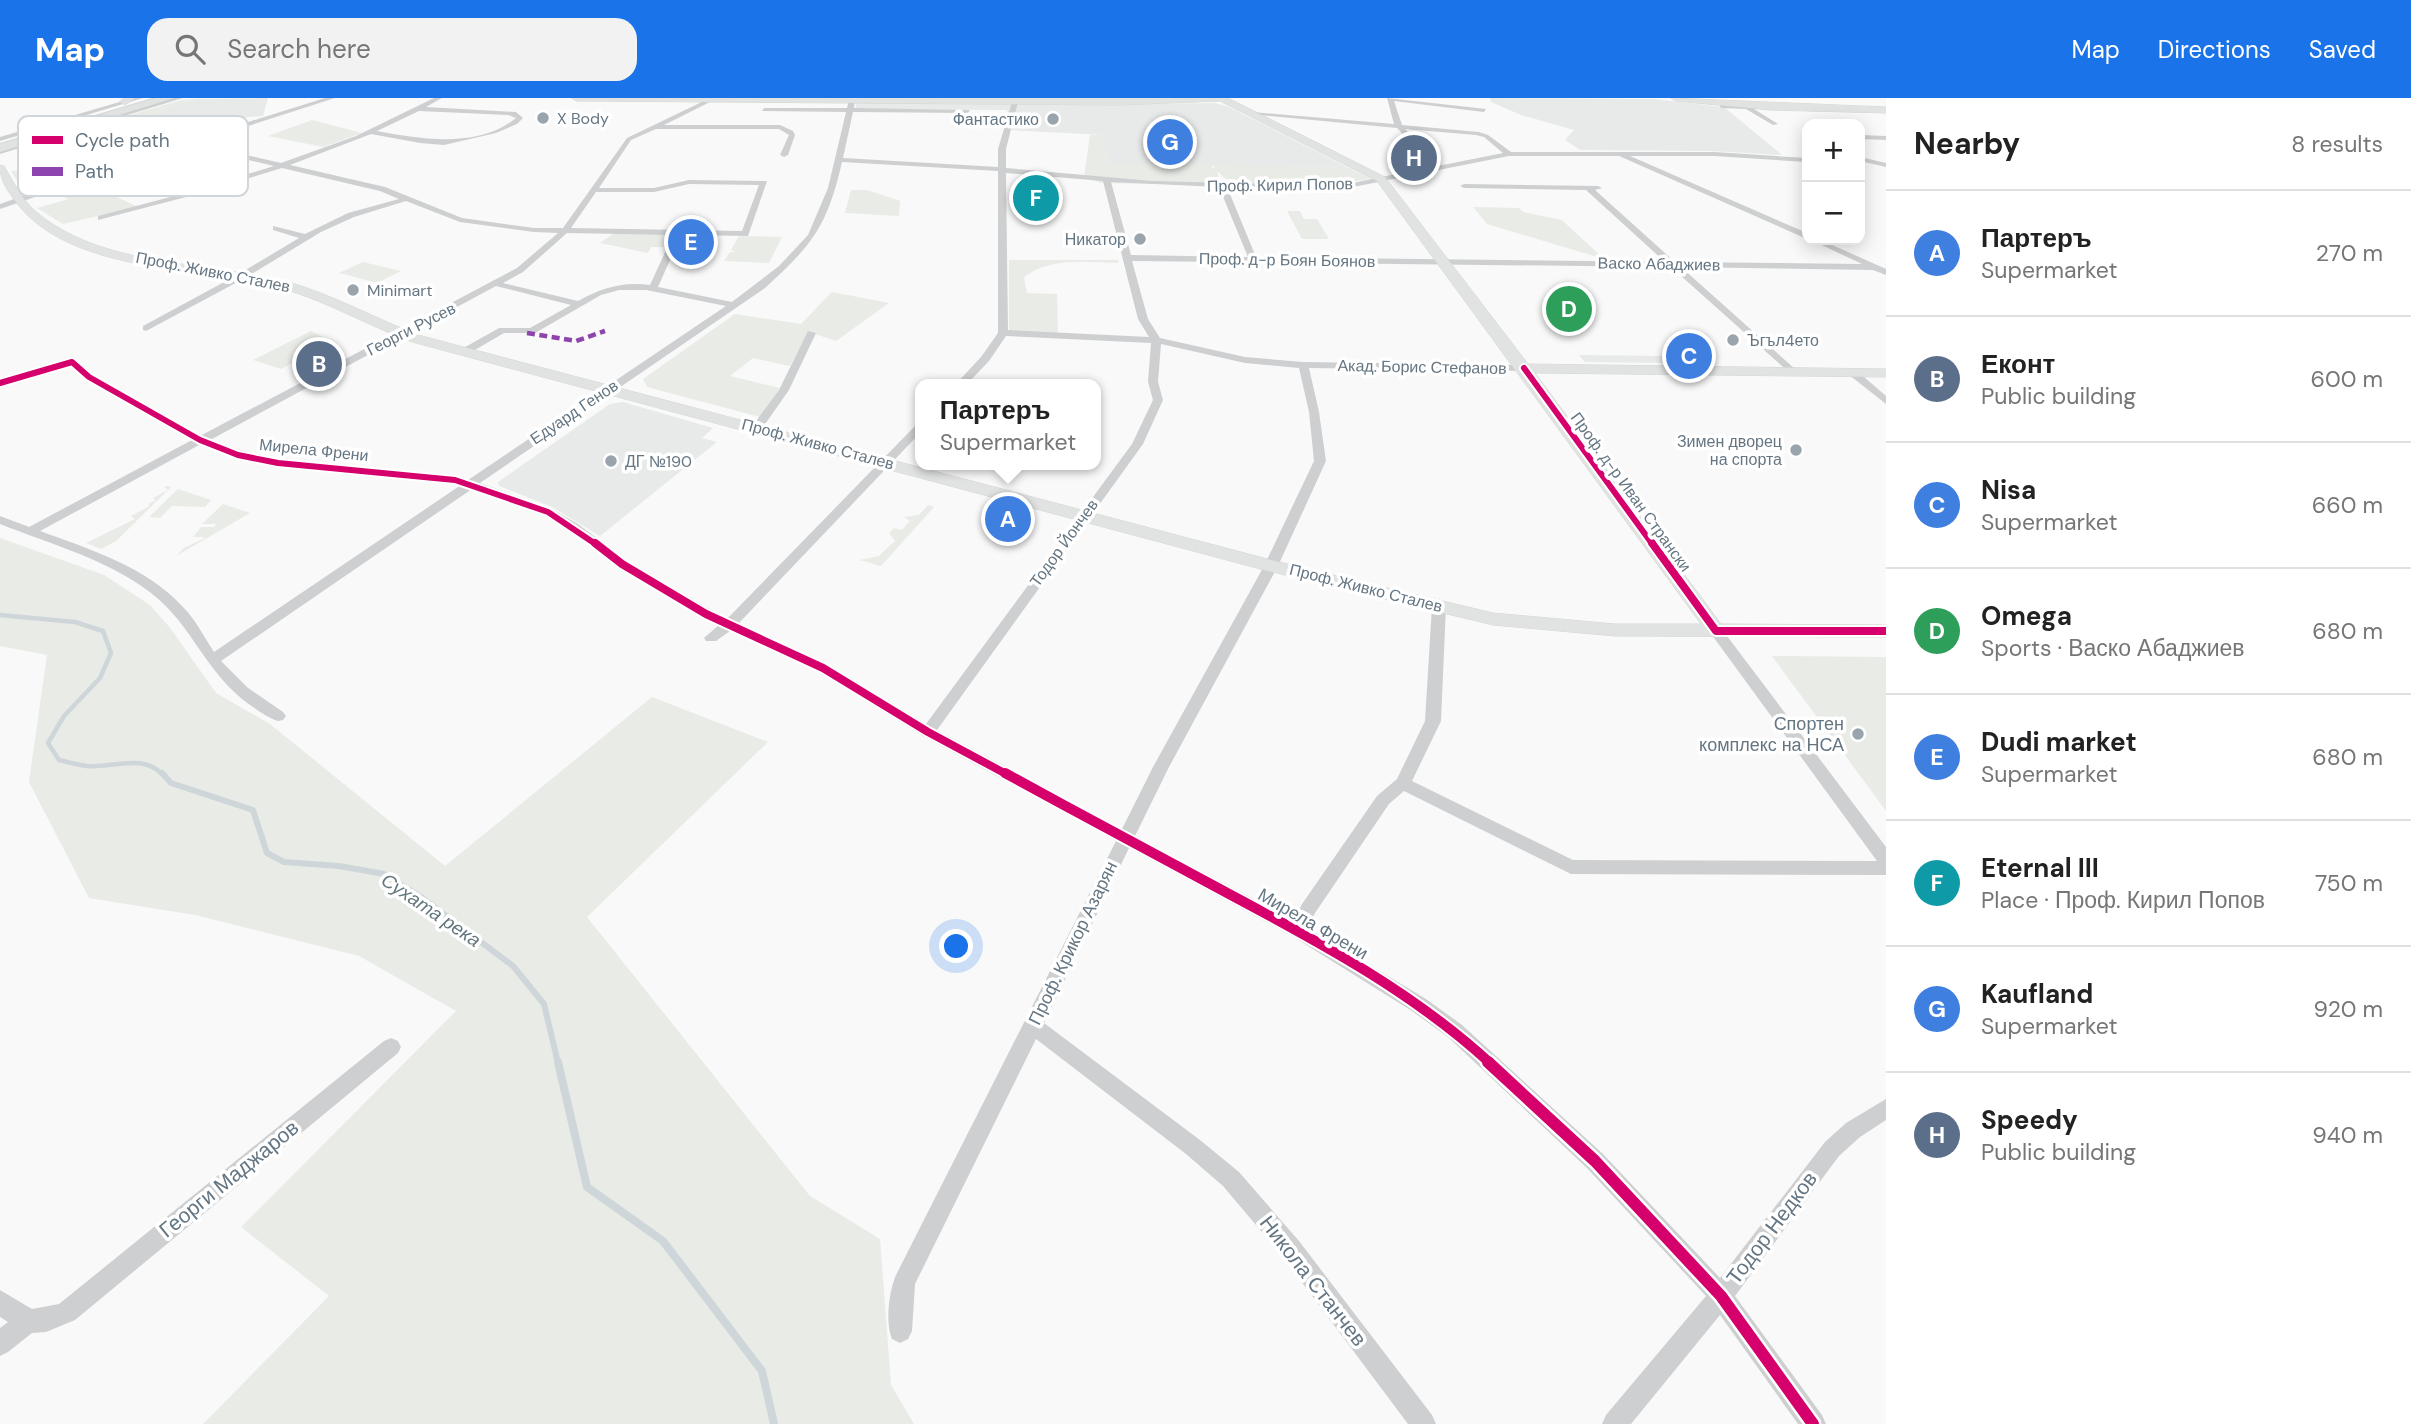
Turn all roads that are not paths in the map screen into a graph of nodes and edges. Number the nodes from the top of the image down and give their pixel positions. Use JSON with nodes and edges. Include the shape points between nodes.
{"nodes":[{"id":1,"x":168,"y":98,"type":"edge"},
{"id":2,"x":180,"y":98,"type":"edge"},
{"id":3,"x":332,"y":98,"type":"edge"},
{"id":4,"x":439,"y":98,"type":"edge"},
{"id":5,"x":577,"y":98,"type":"edge"},
{"id":6,"x":714,"y":98,"type":"edge"},
{"id":7,"x":730,"y":98,"type":"edge"},
{"id":8,"x":1186,"y":98,"type":"edge"},
{"id":9,"x":1221,"y":98,"type":"edge"},
{"id":10,"x":1676,"y":98,"type":"edge"},
{"id":11,"x":1690,"y":98,"type":"edge"},
{"id":12,"x":1036,"y":100,"type":"edge"},
{"id":13,"x":139,"y":101,"type":"edge"},
{"id":14,"x":1015,"y":102,"type":"junction"},
{"id":15,"x":851,"y":103,"type":"edge"},
{"id":16,"x":1719,"y":103,"type":"junction"},
{"id":17,"x":1770,"y":107,"type":"junction"},
{"id":18,"x":1747,"y":108,"type":"junction"},
{"id":19,"x":416,"y":109,"type":"junction"},
{"id":20,"x":1885,"y":109,"type":"edge"},
{"id":21,"x":764,"y":110,"type":"dead end"},
{"id":22,"x":1484,"y":110,"type":"dead end"},
{"id":23,"x":968,"y":111,"type":"dead end"},
{"id":24,"x":1252,"y":114,"type":"junction"},
{"id":25,"x":92,"y":116,"type":"edge"},
{"id":26,"x":92,"y":116,"type":"edge"},
{"id":27,"x":111,"y":116,"type":"edge"},
{"id":28,"x":1775,"y":124,"type":"dead end"},
{"id":29,"x":248,"y":125,"type":"edge"},
{"id":30,"x":1398,"y":125,"type":"junction"},
{"id":31,"x":653,"y":126,"type":"junction"},
{"id":32,"x":371,"y":132,"type":"junction"},
{"id":33,"x":1865,"y":137,"type":"edge"},
{"id":34,"x":1886,"y":138,"type":"edge"},
{"id":35,"x":18,"y":139,"type":"edge"},
{"id":36,"x":18,"y":139,"type":"edge"},
{"id":37,"x":18,"y":140,"type":"edge"},
{"id":38,"x":0,"y":145,"type":"edge"},
{"id":39,"x":1616,"y":153,"type":"junction"},
{"id":40,"x":1509,"y":154,"type":"junction"},
{"id":41,"x":784,"y":155,"type":"dead end"},
{"id":42,"x":248,"y":158,"type":"edge"},
{"id":43,"x":837,"y":160,"type":"junction"},
{"id":44,"x":1802,"y":160,"type":"edge"},
{"id":45,"x":1865,"y":161,"type":"edge"},
{"id":46,"x":281,"y":165,"type":"junction"},
{"id":47,"x":1865,"y":166,"type":"edge"},
{"id":48,"x":1886,"y":167,"type":"edge"},
{"id":49,"x":0,"y":168,"type":"edge"},
{"id":50,"x":1002,"y":169,"type":"junction"},
{"id":51,"x":1424,"y":170,"type":"junction"},
{"id":52,"x":248,"y":175,"type":"edge"},
{"id":53,"x":1107,"y":180,"type":"junction"},
{"id":54,"x":1381,"y":180,"type":"junction"},
{"id":55,"x":1464,"y":186,"type":"dead end"},
{"id":56,"x":1223,"y":187,"type":"junction"},
{"id":57,"x":594,"y":190,"type":"junction"},
{"id":58,"x":31,"y":196,"type":"edge"},
{"id":59,"x":180,"y":196,"type":"edge"},
{"id":60,"x":406,"y":198,"type":"junction"},
{"id":61,"x":19,"y":200,"type":"junction"},
{"id":62,"x":0,"y":207,"type":"edge"},
{"id":63,"x":101,"y":218,"type":"dead end"},
{"id":64,"x":276,"y":228,"type":"dead end"},
{"id":65,"x":566,"y":230,"type":"junction"},
{"id":66,"x":678,"y":233,"type":"junction"},
{"id":67,"x":1802,"y":234,"type":"edge"},
{"id":68,"x":306,"y":237,"type":"junction"},
{"id":69,"x":1826,"y":245,"type":"edge"},
{"id":70,"x":1129,"y":258,"type":"junction"},
{"id":71,"x":1252,"y":259,"type":"junction"},
{"id":72,"x":1445,"y":262,"type":"junction"},
{"id":73,"x":1674,"y":265,"type":"junction"},
{"id":74,"x":1873,"y":267,"type":"junction"},
{"id":75,"x":1886,"y":272,"type":"edge"},
{"id":76,"x":242,"y":276,"type":"junction"},
{"id":77,"x":498,"y":284,"type":"junction"},
{"id":78,"x":653,"y":288,"type":"junction"},
{"id":79,"x":580,"y":304,"type":"junction"},
{"id":80,"x":733,"y":305,"type":"junction"},
{"id":81,"x":146,"y":328,"type":"dead end"},
{"id":82,"x":811,"y":333,"type":"dead end"},
{"id":83,"x":1003,"y":333,"type":"junction"},
{"id":84,"x":401,"y":334,"type":"junction"},
{"id":85,"x":1156,"y":340,"type":"junction"},
{"id":86,"x":464,"y":352,"type":"junction"},
{"id":87,"x":1303,"y":365,"type":"junction"},
{"id":88,"x":1524,"y":369,"type":"junction"},
{"id":89,"x":1791,"y":371,"type":"junction"},
{"id":90,"x":1852,"y":372,"type":"junction"},
{"id":91,"x":1886,"y":373,"type":"edge"},
{"id":92,"x":966,"y":379,"type":"edge"},
{"id":93,"x":0,"y":383,"type":"edge"},
{"id":94,"x":609,"y":388,"type":"junction"},
{"id":95,"x":1886,"y":401,"type":"edge"},
{"id":96,"x":757,"y":428,"type":"junction"},
{"id":97,"x":915,"y":432,"type":"edge"},
{"id":98,"x":200,"y":440,"type":"junction"},
{"id":99,"x":887,"y":463,"type":"junction"},
{"id":100,"x":471,"y":483,"type":"junction"},
{"id":101,"x":1083,"y":515,"type":"junction"},
{"id":102,"x":0,"y":520,"type":"edge"},
{"id":103,"x":28,"y":531,"type":"junction"},
{"id":104,"x":1271,"y":566,"type":"junction"},
{"id":105,"x":1439,"y":606,"type":"junction"},
{"id":106,"x":729,"y":625,"type":"junction"},
{"id":107,"x":1716,"y":631,"type":"junction"},
{"id":108,"x":1886,"y":631,"type":"edge"},
{"id":109,"x":711,"y":638,"type":"dead end"},
{"id":110,"x":212,"y":660,"type":"junction"},
{"id":111,"x":278,"y":716,"type":"dead end"},
{"id":112,"x":928,"y":732,"type":"junction"},
{"id":113,"x":1403,"y":783,"type":"junction"},
{"id":114,"x":1125,"y":838,"type":"junction"},
{"id":115,"x":1886,"y":860,"type":"edge"},
{"id":116,"x":1886,"y":868,"type":"edge"},
{"id":117,"x":1298,"y":931,"type":"junction"},
{"id":118,"x":1032,"y":1025,"type":"junction"},
{"id":119,"x":391,"y":1046,"type":"dead end"},
{"id":120,"x":1886,"y":1109,"type":"edge"},
{"id":121,"x":1721,"y":1296,"type":"junction"},
{"id":122,"x":0,"y":1302,"type":"edge"},
{"id":123,"x":26,"y":1322,"type":"junction"},
{"id":124,"x":900,"y":1331,"type":"dead end"},
{"id":125,"x":0,"y":1344,"type":"edge"},
{"id":126,"x":1423,"y":1424,"type":"edge"},
{"id":127,"x":1615,"y":1424,"type":"edge"},
{"id":128,"x":1813,"y":1424,"type":"edge"}],
"edges":[{"from":1,"to":13,"type":"highway"},
{"from":2,"to":27,"type":"street"},
{"from":3,"to":29,"type":"street"},
{"from":4,"to":19,"type":"street"},
{"from":5,"to":6,"type":"street"},
{"from":6,"to":7,"type":"street"},
{"from":6,"to":31,"type":"street","name":"Георги Русев"},
{"from":7,"to":15,"type":"street"},
{"from":8,"to":12,"type":"street"},
{"from":9,"to":12,"type":"street"},
{"from":9,"to":24,"type":"street","name":"Проф. д-р Иван Странски"},
{"from":10,"to":16,"type":"street"},
{"from":11,"to":16,"type":"street"},
{"from":12,"to":14,"type":"street"},
{"from":12,"to":15,"type":"street"},
{"from":13,"to":25,"type":"highway"},
{"from":13,"to":26,"type":"street"},
{"from":14,"to":15,"type":"street"},
{"from":14,"to":50,"type":"street","via":[[1002,149]]},
{"from":15,"to":21,"type":"street"},
{"from":15,"to":23,"type":"street"},
{"from":15,"to":43,"type":"street","name":"Едуард Генов"},
{"from":16,"to":17,"type":"street"},
{"from":16,"to":18,"type":"street"},
{"from":16,"to":20,"type":"street"},
{"from":17,"to":18,"type":"street"},
{"from":17,"to":20,"type":"street"},
{"from":18,"to":28,"type":"street"},
{"from":19,"to":32,"type":"street"},
{"from":19,"to":32,"type":"street","via":[[519,116],[506,128],[437,143]]},
{"from":22,"to":30,"type":"street","via":[[1390,99]]},
{"from":24,"to":30,"type":"street"},
{"from":24,"to":54,"type":"street","name":"Проф. д-р Иван Странски"},
{"from":30,"to":40,"type":"street","via":[[1483,134]]},
{"from":30,"to":51,"type":"street","via":[[1419,144]]},
{"from":31,"to":41,"type":"street","via":[[780,127],[792,132]]},
{"from":31,"to":57,"type":"street","name":"Георги Русев","via":[[624,145]]},
{"from":32,"to":46,"type":"street"},
{"from":33,"to":34,"type":"street"},
{"from":35,"to":38,"type":"highway"},
{"from":36,"to":38,"type":"street"},
{"from":37,"to":38,"type":"street"},
{"from":39,"to":40,"type":"street","name":"Проф. Кирил Попов"},
{"from":39,"to":44,"type":"street","name":"Проф. Кирил Попов"},
{"from":39,"to":67,"type":"street"},
{"from":40,"to":51,"type":"street","name":"Проф. Кирил Попов"},
{"from":42,"to":46,"type":"street"},
{"from":43,"to":50,"type":"street","name":"Проф. Кирил Попов"},
{"from":43,"to":80,"type":"street","name":"Едуард Генов","via":[[812,235],[778,271]]},
{"from":45,"to":48,"type":"street"},
{"from":46,"to":52,"type":"street"},
{"from":46,"to":60,"type":"street"},
{"from":47,"to":48,"type":"street"},
{"from":49,"to":61,"type":"street","name":"Проф. Живко Сталев"},
{"from":50,"to":53,"type":"street","name":"Проф. Кирил Попов"},
{"from":50,"to":83,"type":"street"},
{"from":51,"to":54,"type":"street","name":"Проф. Кирил Попов"},
{"from":53,"to":56,"type":"street","name":"Проф. Кирил Попов"},
{"from":53,"to":70,"type":"street"},
{"from":54,"to":56,"type":"street","name":"Проф. Кирил Попов","via":[[1348,186]]},
{"from":54,"to":72,"type":"street","name":"Проф. д-р Иван Странски"},
{"from":55,"to":73,"type":"street","via":[[1593,188]]},
{"from":56,"to":71,"type":"street"},
{"from":57,"to":65,"type":"street","name":"Георги Русев"},
{"from":57,"to":66,"type":"street","via":[[654,190],[688,182],[764,183],[745,234]]},
{"from":58,"to":61,"type":"street"},
{"from":59,"to":63,"type":"street"},
{"from":60,"to":65,"type":"street","via":[[468,222]]},
{"from":60,"to":68,"type":"street","via":[[351,215]]},
{"from":61,"to":62,"type":"street"},
{"from":61,"to":76,"type":"street","name":"Проф. Живко Сталев","via":[[46,225],[94,246]]},
{"from":64,"to":68,"type":"street"},
{"from":65,"to":66,"type":"street"},
{"from":65,"to":77,"type":"street","name":"Георги Русев"},
{"from":66,"to":78,"type":"street"},
{"from":68,"to":76,"type":"street"},
{"from":69,"to":74,"type":"street"},
{"from":70,"to":71,"type":"street","name":"Проф. д-р Боян Боянов"},
{"from":70,"to":85,"type":"street","via":[[1143,319]]},
{"from":71,"to":72,"type":"street","name":"Проф. д-р Боян Боянов"},
{"from":72,"to":73,"type":"street","name":"Васко Абаджиев"},
{"from":72,"to":88,"type":"street","name":"Проф. д-р Иван Странски"},
{"from":73,"to":74,"type":"street","name":"Васко Абаджиев"},
{"from":73,"to":89,"type":"street"},
{"from":74,"to":75,"type":"street"},
{"from":76,"to":81,"type":"street"},
{"from":76,"to":84,"type":"street","name":"Проф. Живко Сталев","via":[[299,289]]},
{"from":77,"to":79,"type":"street"},
{"from":77,"to":84,"type":"street","name":"Георги Русев"},
{"from":78,"to":79,"type":"street","via":[[607,289]]},
{"from":78,"to":80,"type":"street"},
{"from":79,"to":86,"type":"street","via":[[530,332],[502,330]]},
{"from":80,"to":94,"type":"street","name":"Едуард Генов"},
{"from":82,"to":96,"type":"street","via":[[784,390]]},
{"from":83,"to":85,"type":"street","name":"Акад. Борис Стефанов"},
{"from":83,"to":92,"type":"street"},
{"from":84,"to":86,"type":"street","name":"Проф. Живко Сталев"},
{"from":84,"to":98,"type":"street","name":"Георги Русев"},
{"from":85,"to":87,"type":"street","name":"Акад. Борис Стефанов","via":[[1245,360]]},
{"from":85,"to":101,"type":"street","name":"Тодор Йончев","via":[[1153,382],[1158,400],[1138,444]]},
{"from":86,"to":94,"type":"street","name":"Проф. Живко Сталев"},
{"from":87,"to":88,"type":"street","name":"Акад. Борис Стефанов"},
{"from":87,"to":104,"type":"street","name":"Проф. Крикор Азарян","via":[[1320,461]]},
{"from":88,"to":89,"type":"street","name":"Акад. Борис Стефанов"},
{"from":88,"to":107,"type":"street","name":"Проф. д-р Иван Странски"},
{"from":89,"to":90,"type":"street","name":"Акад. Борис Стефанов"},
{"from":90,"to":91,"type":"street","name":"Акад. Борис Стефанов"},
{"from":90,"to":95,"type":"street"},
{"from":93,"to":98,"type":"street","name":"Мирела Френи","via":[[72,362],[89,377]]},
{"from":94,"to":96,"type":"street","name":"Проф. Живко Сталев"},
{"from":94,"to":100,"type":"street","name":"Едуард Генов"},
{"from":96,"to":99,"type":"street","name":"Проф. Живко Сталев"},
{"from":97,"to":99,"type":"street"},
{"from":98,"to":100,"type":"street","name":"Мирела Френи","via":[[278,463]]},
{"from":98,"to":103,"type":"street","name":"Георги Русев"},
{"from":99,"to":101,"type":"street","name":"Проф. Живко Сталев"},
{"from":99,"to":106,"type":"street"},
{"from":100,"to":106,"type":"street","name":"Мирела Френи","via":[[548,512],[622,564]]},
{"from":100,"to":110,"type":"street","name":"Едуард Генов"},
{"from":101,"to":104,"type":"street","name":"Проф. Живко Сталев"},
{"from":101,"to":112,"type":"street","name":"Тодор Йончев"},
{"from":102,"to":103,"type":"street"},
{"from":103,"to":110,"type":"street","via":[[137,577],[174,604]]},
{"from":104,"to":105,"type":"street","name":"Проф. Живко Сталев"},
{"from":104,"to":114,"type":"street","name":"Проф. Крикор Азарян"},
{"from":105,"to":107,"type":"street","name":"Проф. Живко Сталев","via":[[1550,626]]},
{"from":105,"to":113,"type":"street","via":[[1433,721]]},
{"from":106,"to":109,"type":"street"},
{"from":106,"to":112,"type":"street","name":"Мирела Френи","via":[[823,668]]},
{"from":107,"to":108,"type":"street","name":"Проф. Живко Сталев"},
{"from":107,"to":115,"type":"street"},
{"from":110,"to":111,"type":"street","via":[[248,698]]},
{"from":112,"to":114,"type":"street","name":"Мирела Френи"},
{"from":113,"to":116,"type":"street","via":[[1571,867]]},
{"from":113,"to":117,"type":"street","via":[[1384,800],[1308,909]]},
{"from":114,"to":117,"type":"street","name":"Мирела Френи"},
{"from":114,"to":118,"type":"street","name":"Проф. Крикор Азарян"},
{"from":117,"to":121,"type":"street","name":"Мирела Френи","via":[[1455,1031],[1595,1161]]},
{"from":118,"to":124,"type":"street","name":"Проф. Крикор Азарян","via":[[904,1283]]},
{"from":118,"to":126,"type":"street","name":"Никола Станчев","via":[[1231,1179],[1292,1250]]},
{"from":119,"to":123,"type":"street","name":"Георги Маджаров","via":[[67,1312],[44,1322]]},
{"from":120,"to":121,"type":"street","name":"Тодор Недков","via":[[1832,1149]]},
{"from":121,"to":127,"type":"street","name":"Тодор Недков"},
{"from":121,"to":128,"type":"street","name":"Мирела Френи"},
{"from":122,"to":123,"type":"street"},
{"from":123,"to":125,"type":"street"}]}
